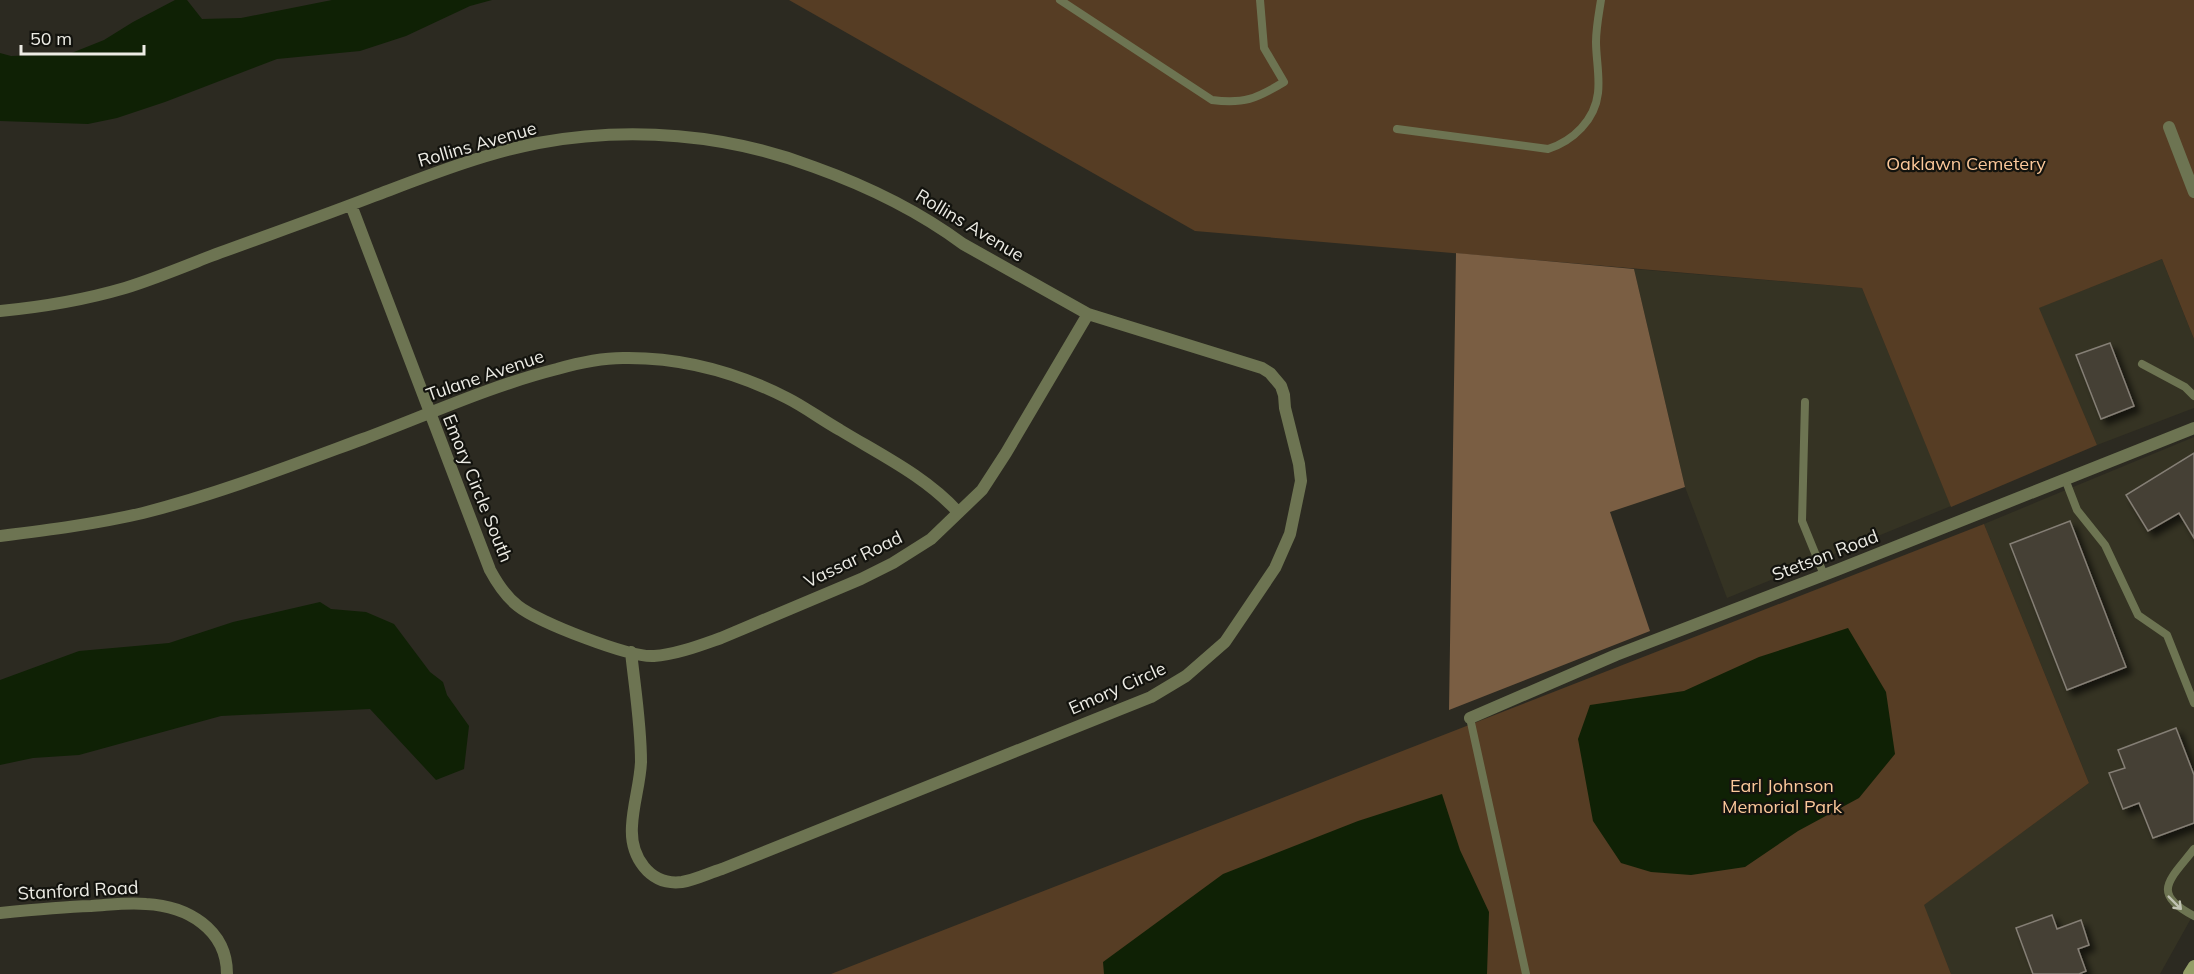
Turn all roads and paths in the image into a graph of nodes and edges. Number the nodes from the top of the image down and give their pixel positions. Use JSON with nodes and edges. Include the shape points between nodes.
{"nodes":[{"id":1,"x":1060,"y":0,"type":"edge"},
{"id":2,"x":1260,"y":0,"type":"edge"},
{"id":3,"x":1601,"y":0,"type":"edge"},
{"id":4,"x":2169,"y":127,"type":"dead end"},
{"id":5,"x":1397,"y":129,"type":"dead end"},
{"id":6,"x":2194,"y":192,"type":"edge"},
{"id":7,"x":351,"y":205,"type":"junction"},
{"id":8,"x":0,"y":311,"type":"edge"},
{"id":9,"x":1088,"y":314,"type":"junction"},
{"id":10,"x":2142,"y":364,"type":"dead end"},
{"id":11,"x":2194,"y":396,"type":"edge"},
{"id":12,"x":1805,"y":402,"type":"dead end"},
{"id":13,"x":429,"y":414,"type":"junction"},
{"id":14,"x":2194,"y":428,"type":"edge"},
{"id":15,"x":2065,"y":479,"type":"junction"},
{"id":16,"x":958,"y":512,"type":"junction"},
{"id":17,"x":0,"y":536,"type":"edge"},
{"id":18,"x":1824,"y":575,"type":"junction"},
{"id":19,"x":631,"y":652,"type":"junction"},
{"id":20,"x":2194,"y":703,"type":"edge"},
{"id":21,"x":1470,"y":718,"type":"joint"},
{"id":22,"x":2194,"y":849,"type":"edge"},
{"id":23,"x":0,"y":913,"type":"edge"},
{"id":24,"x":2194,"y":916,"type":"edge"},
{"id":25,"x":2194,"y":966,"type":"edge"},
{"id":26,"x":226,"y":974,"type":"edge"},
{"id":27,"x":1526,"y":974,"type":"edge"},
{"id":28,"x":2189,"y":974,"type":"edge"}],
"edges":[{"from":1,"to":2,"type":"lane","via":[[1212,100],[1233,103],[1260,97],[1284,82],[1264,48]]},
{"from":3,"to":5,"type":"lane","via":[[1596,38],[1598,93],[1591,115],[1563,144],[1528,147]]},
{"from":4,"to":6,"type":"street"},
{"from":7,"to":8,"type":"street","name":"Rollins Avenue","via":[[125,288],[46,306]]},
{"from":7,"to":9,"type":"street","name":"Rollins Avenue","via":[[417,180],[538,144],[581,137],[656,134],[694,138],[763,149],[852,181],[891,199]]},
{"from":7,"to":13,"type":"street","name":"Emory Circle South"},
{"from":9,"to":16,"type":"street","name":"Vassar Road","via":[[982,490]]},
{"from":9,"to":19,"type":"street","name":"Emory Circle","via":[[1262,368],[1281,386],[1301,482],[1290,534],[1275,568],[1226,642],[1186,676],[1151,697],[722,869],[684,882],[672,882],[641,865],[632,839],[641,762]]},
{"from":10,"to":11,"type":"lane"},
{"from":12,"to":18,"type":"lane","via":[[1802,521]]},
{"from":13,"to":16,"type":"street","name":"Tulane Avenue","via":[[497,387],[580,363],[620,358],[681,362],[748,381],[788,399],[911,472]]},
{"from":13,"to":17,"type":"street","name":"Tulane Avenue","via":[[270,474],[176,504]]},
{"from":13,"to":19,"type":"street","name":"Emory Circle South","via":[[490,570],[506,595],[546,623]]},
{"from":14,"to":15,"type":"street","name":"Stetson Road"},
{"from":15,"to":18,"type":"street","name":"Stetson Road"},
{"from":15,"to":20,"type":"lane","via":[[2077,510],[2105,545],[2138,615],[2168,635]]},
{"from":16,"to":19,"type":"street","name":"Vassar Road","via":[[931,539],[861,579],[697,646],[653,657]]},
{"from":18,"to":21,"type":"street","name":"Stetson Road","via":[[1616,655]]},
{"from":21,"to":27,"type":"lane"},
{"from":22,"to":24,"type":"lane","one_way":true,"via":[[2167,885],[2168,896],[2179,909]]},
{"from":23,"to":26,"type":"street","name":"Stanford Road","via":[[145,903],[166,907],[211,928],[220,944]]},
{"from":25,"to":28,"type":"main road"}]}
